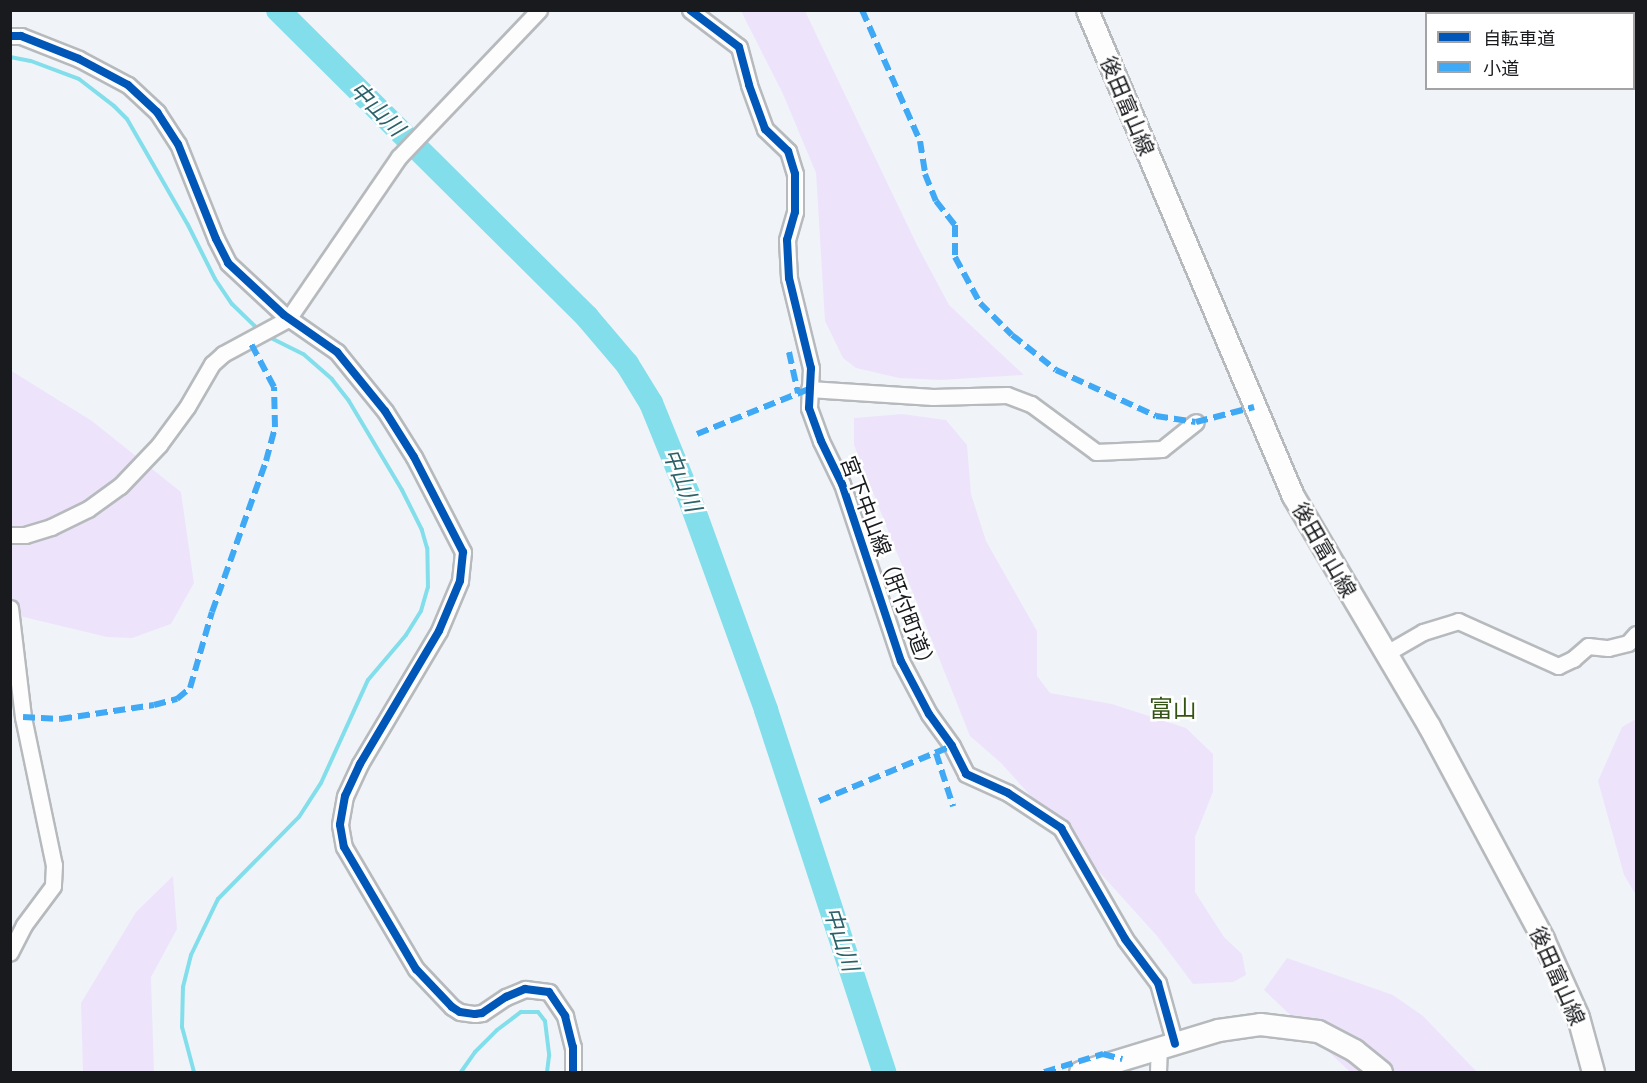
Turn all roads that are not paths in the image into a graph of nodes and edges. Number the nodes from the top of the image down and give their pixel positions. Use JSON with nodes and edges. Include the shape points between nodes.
{"nodes":[{"id":1,"x":539,"y":10,"type":"edge"},
{"id":2,"x":690,"y":10,"type":"edge"},
{"id":3,"x":1087,"y":10,"type":"edge"},
{"id":4,"x":10,"y":36,"type":"edge"},
{"id":5,"x":288,"y":319,"type":"junction"},
{"id":6,"x":809,"y":389,"type":"junction"},
{"id":7,"x":1196,"y":422,"type":"dead end"},
{"id":8,"x":10,"y":535,"type":"edge"},
{"id":9,"x":10,"y":608,"type":"edge"},
{"id":10,"x":1636,"y":634,"type":"edge"},
{"id":11,"x":1385,"y":654,"type":"junction"},
{"id":12,"x":17,"y":717,"type":"edge"},
{"id":13,"x":10,"y":952,"type":"edge"},
{"id":14,"x":1167,"y":1046,"type":"junction"},
{"id":15,"x":573,"y":1072,"type":"edge"},
{"id":16,"x":1080,"y":1072,"type":"edge"},
{"id":17,"x":1158,"y":1072,"type":"edge"},
{"id":18,"x":1381,"y":1072,"type":"edge"},
{"id":19,"x":1593,"y":1072,"type":"edge"}],
"edges":[{"from":1,"to":5,"type":"street","via":[[399,157]]},
{"from":2,"to":6,"type":"street","name":"宮下中山線（肝付町道）","via":[[739,47],[765,129],[788,151],[795,174],[795,212],[787,240],[789,278],[811,368]]},
{"from":3,"to":11,"type":"main road","name":"後田富山線","via":[[1293,496]]},
{"from":4,"to":5,"type":"street","via":[[21,36],[79,59],[128,85],[157,112],[178,144],[228,262]]},
{"from":5,"to":8,"type":"street","via":[[223,354],[212,364],[159,445],[120,486],[88,509],[51,527]]},
{"from":5,"to":15,"type":"street","via":[[336,352],[386,411],[463,552],[460,581],[440,631],[345,796],[340,825],[344,847],[416,969],[452,1007],[475,1014],[525,989],[549,992],[565,1016],[573,1047]]},
{"from":6,"to":7,"type":"street","via":[[933,398],[1007,395],[1031,404],[1096,452],[1162,448]]},
{"from":6,"to":14,"type":"street","name":"宮下中山線（肝付町道）","via":[[809,408],[842,484],[885,621],[929,714],[966,774],[1008,793],[1060,828],[1125,939],[1158,983]]},
{"from":9,"to":12,"type":"street"},
{"from":10,"to":11,"type":"street","via":[[1628,643],[1608,648],[1588,646],[1558,666],[1458,621],[1423,632]]},
{"from":11,"to":19,"type":"main road","name":"後田富山線","via":[[1429,726],[1543,939],[1578,1017]]},
{"from":12,"to":13,"type":"street","via":[[54,865],[52,886]]},
{"from":14,"to":16,"type":"main road"},
{"from":14,"to":17,"type":"street","name":"宮下中山線（肝付町道）"},
{"from":14,"to":18,"type":"main road","via":[[1218,1030],[1260,1024],[1295,1028],[1318,1031],[1354,1050]]}]}
